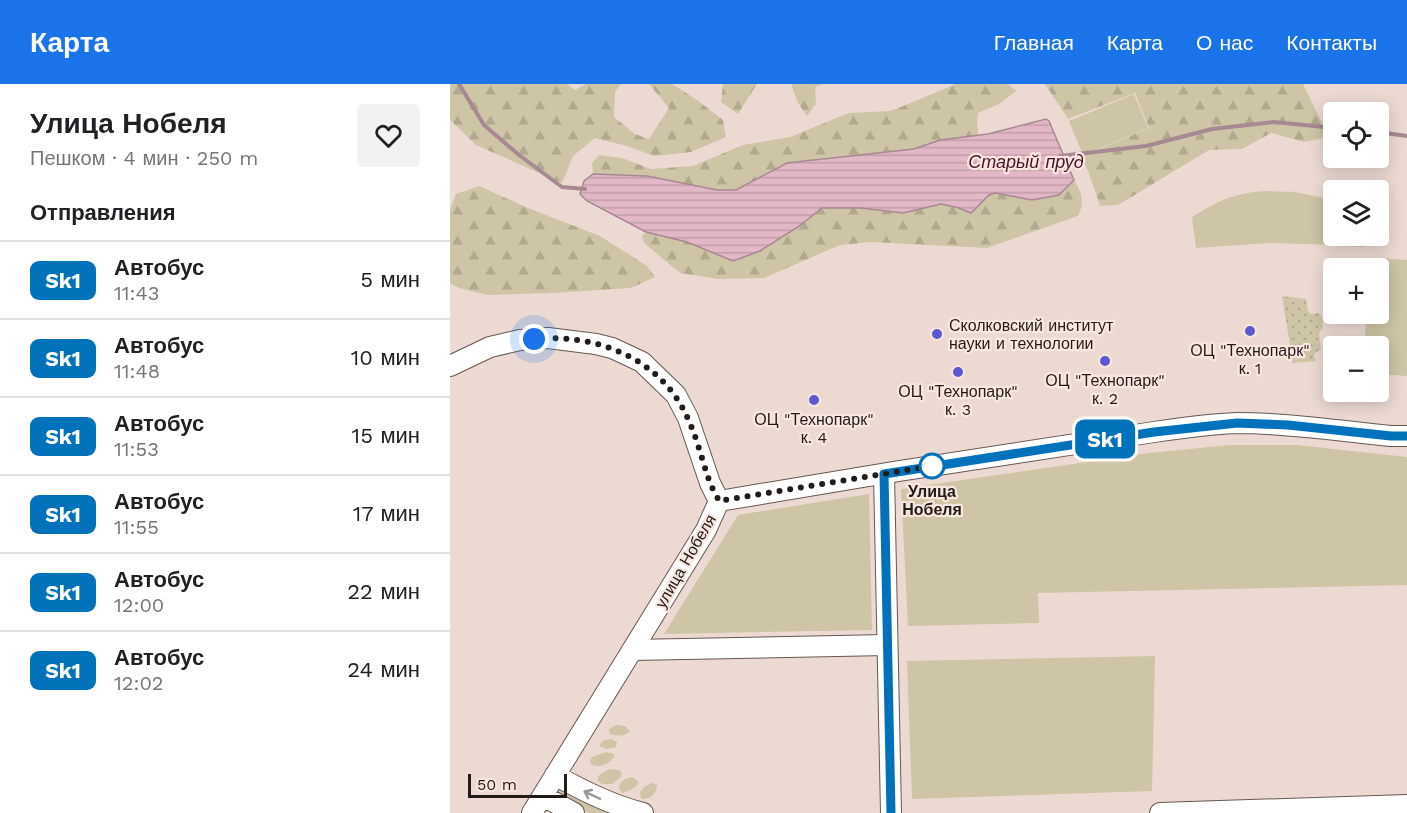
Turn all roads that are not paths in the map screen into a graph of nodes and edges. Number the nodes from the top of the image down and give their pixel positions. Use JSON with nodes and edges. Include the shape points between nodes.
{"nodes":[{"id":1,"x":450,"y":366,"type":"edge"},
{"id":2,"x":1407,"y":436,"type":"edge"},
{"id":3,"x":884,"y":474,"type":"junction"},
{"id":4,"x":719,"y":501,"type":"junction"},
{"id":5,"x":887,"y":645,"type":"junction"},
{"id":6,"x":632,"y":650,"type":"junction"},
{"id":7,"x":555,"y":775,"type":"junction"},
{"id":8,"x":537,"y":805,"type":"edge"},
{"id":9,"x":1407,"y":805,"type":"edge"},
{"id":10,"x":574,"y":813,"type":"edge"},
{"id":11,"x":643,"y":813,"type":"edge"},
{"id":12,"x":891,"y":813,"type":"edge"},
{"id":13,"x":1160,"y":813,"type":"edge"}],
"edges":[{"from":1,"to":4,"type":"street","via":[[490,347],[548,338],[612,348],[642,362],[676,394]]},
{"from":2,"to":3,"type":"street","name":"улица Нобеля","via":[[1237,423]]},
{"from":3,"to":4,"type":"street","name":"улица Нобеля"},
{"from":3,"to":5,"type":"street"},
{"from":4,"to":6,"type":"street","name":"улица Нобеля","via":[[706,530]]},
{"from":5,"to":6,"type":"street"},
{"from":5,"to":12,"type":"street"},
{"from":6,"to":7,"type":"street","name":"улица Нобеля"},
{"from":7,"to":8,"type":"street","name":"улица Нобеля"},
{"from":11,"to":7,"type":"street","one_way":true,"via":[[593,795]]},
{"from":8,"to":10,"type":"street"},
{"from":9,"to":13,"type":"street"}]}
